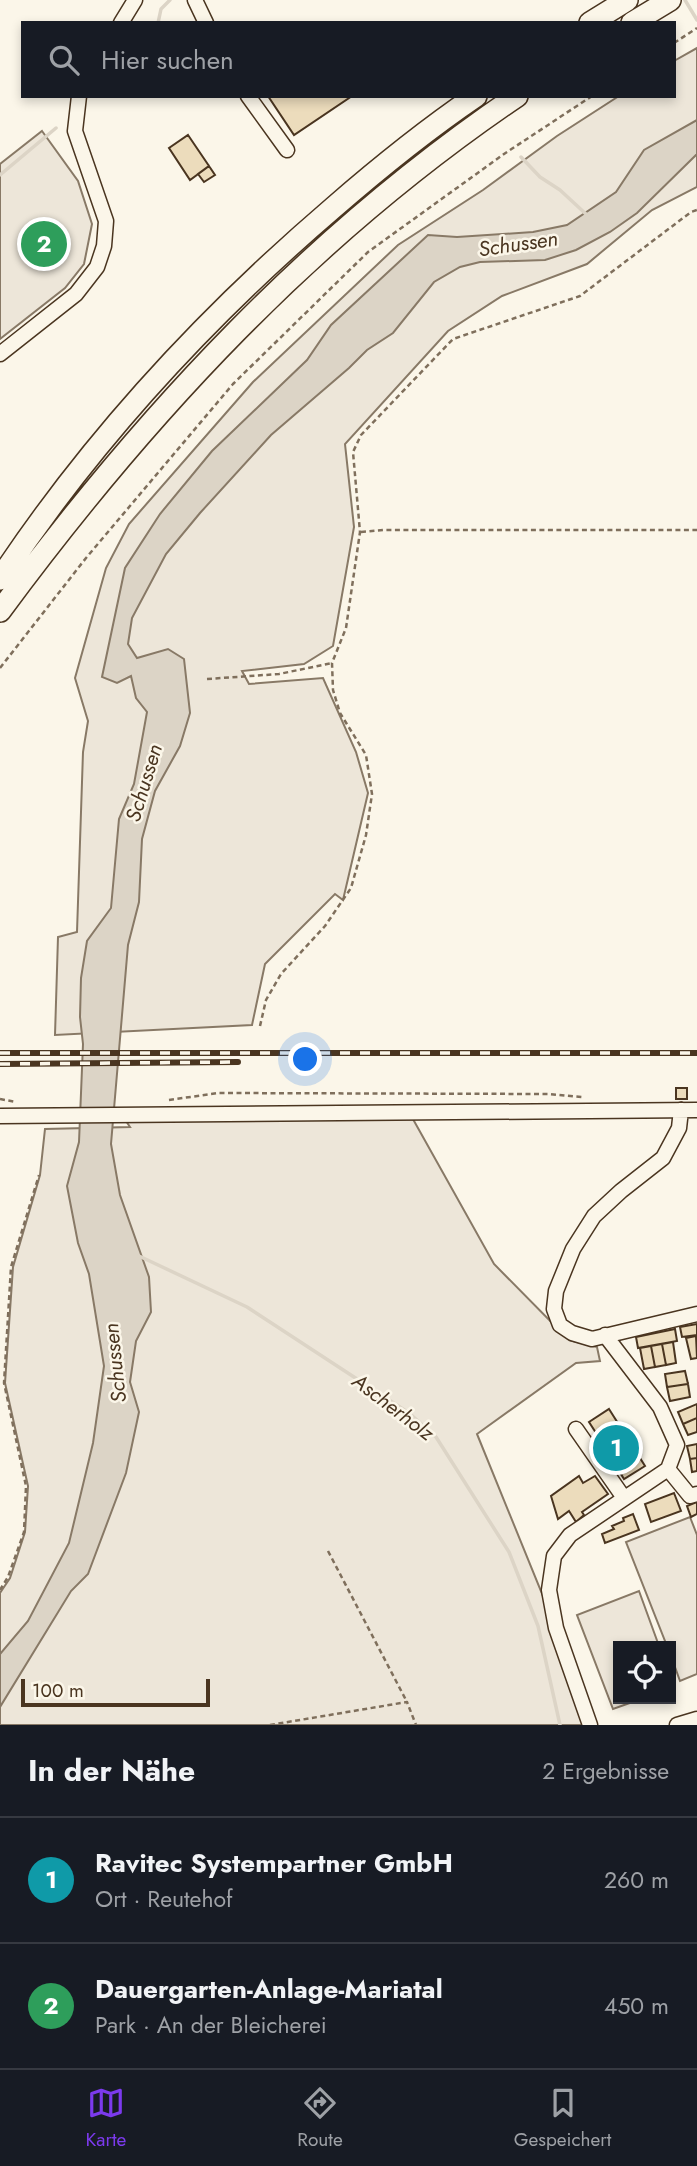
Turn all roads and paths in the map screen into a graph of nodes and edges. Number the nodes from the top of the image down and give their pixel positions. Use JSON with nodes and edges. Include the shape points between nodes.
{"nodes":[{"id":1,"x":135,"y":0,"type":"edge"},
{"id":2,"x":195,"y":0,"type":"edge"},
{"id":3,"x":627,"y":0,"type":"edge"},
{"id":4,"x":670,"y":0,"type":"edge"},
{"id":5,"x":122,"y":21,"type":"edge"},
{"id":6,"x":205,"y":21,"type":"edge"},
{"id":7,"x":593,"y":21,"type":"edge"},
{"id":8,"x":635,"y":21,"type":"edge"},
{"id":9,"x":697,"y":28,"type":"edge"},
{"id":10,"x":676,"y":42,"type":"edge"},
{"id":11,"x":79,"y":98,"type":"edge"},
{"id":12,"x":249,"y":98,"type":"edge"},
{"id":13,"x":473,"y":98,"type":"edge"},
{"id":14,"x":514,"y":98,"type":"edge"},
{"id":15,"x":589,"y":98,"type":"edge"},
{"id":16,"x":288,"y":150,"type":"dead end"},
{"id":17,"x":697,"y":210,"type":"edge"},
{"id":18,"x":0,"y":354,"type":"edge"},
{"id":19,"x":697,"y":530,"type":"edge"},
{"id":20,"x":360,"y":532,"type":"junction"},
{"id":21,"x":0,"y":579,"type":"edge"},
{"id":22,"x":0,"y":611,"type":"edge"},
{"id":23,"x":332,"y":663,"type":"junction"},
{"id":24,"x":0,"y":668,"type":"edge"},
{"id":25,"x":207,"y":679,"type":"dead end"},
{"id":26,"x":260,"y":1026,"type":"dead end"},
{"id":27,"x":585,"y":1097,"type":"dead end"},
{"id":28,"x":166,"y":1101,"type":"dead end"},
{"id":29,"x":681,"y":1110,"type":"junction"},
{"id":30,"x":697,"y":1110,"type":"edge"},
{"id":31,"x":0,"y":1116,"type":"edge"},
{"id":32,"x":39,"y":1175,"type":"dead end"},
{"id":33,"x":697,"y":1314,"type":"edge"},
{"id":34,"x":605,"y":1335,"type":"junction"},
{"id":35,"x":576,"y":1429,"type":"dead end"},
{"id":36,"x":668,"y":1469,"type":"junction"},
{"id":37,"x":697,"y":1494,"type":"edge"},
{"id":38,"x":624,"y":1498,"type":"junction"},
{"id":39,"x":328,"y":1551,"type":"dead end"},
{"id":40,"x":0,"y":1590,"type":"edge"},
{"id":41,"x":407,"y":1702,"type":"junction"},
{"id":42,"x":697,"y":1719,"type":"edge"},
{"id":43,"x":270,"y":1725,"type":"edge"},
{"id":44,"x":416,"y":1725,"type":"edge"},
{"id":45,"x":590,"y":1725,"type":"edge"},
{"id":46,"x":677,"y":1725,"type":"edge"}],
"edges":[{"from":1,"to":5,"type":"street"},
{"from":2,"to":6,"type":"street"},
{"from":3,"to":7,"type":"highway"},
{"from":4,"to":8,"type":"highway"},
{"from":9,"to":10,"type":"path"},
{"from":11,"to":18,"type":"street","via":[[75,131],[106,221],[104,246],[97,267],[76,293]]},
{"from":12,"to":16,"type":"street"},
{"from":13,"to":21,"type":"highway","via":[[369,177],[272,260],[202,329],[74,476]]},
{"from":14,"to":22,"type":"highway","via":[[378,200],[227,339],[92,492]]},
{"from":15,"to":24,"type":"path","via":[[368,252],[233,384]]},
{"from":17,"to":20,"type":"path","via":[[580,296],[453,339],[356,444]]},
{"from":19,"to":20,"type":"path"},
{"from":20,"to":23,"type":"path","via":[[346,628]]},
{"from":23,"to":25,"type":"path","via":[[279,674]]},
{"from":23,"to":26,"type":"path","via":[[340,713],[366,755],[372,794],[366,835],[351,888],[325,926],[281,974],[266,1000]]},
{"from":27,"to":28,"type":"path","via":[[218,1093]]},
{"from":29,"to":30,"type":"street"},
{"from":29,"to":31,"type":"street"},
{"from":29,"to":34,"type":"street","via":[[679,1128],[663,1158],[594,1216],[573,1249],[556,1291],[554,1309],[560,1325],[592,1339]]},
{"from":32,"to":40,"type":"path","via":[[11,1267],[4,1383],[26,1486],[23,1532]]},
{"from":33,"to":34,"type":"street"},
{"from":34,"to":36,"type":"street","via":[[660,1407],[677,1445]]},
{"from":35,"to":38,"type":"street"},
{"from":36,"to":37,"type":"street","via":[[691,1496]]},
{"from":36,"to":38,"type":"street"},
{"from":38,"to":45,"type":"street","via":[[570,1535],[555,1556],[549,1590],[556,1628]]},
{"from":39,"to":41,"type":"path"},
{"from":41,"to":43,"type":"path"},
{"from":41,"to":44,"type":"path"},
{"from":42,"to":46,"type":"street"}]}
